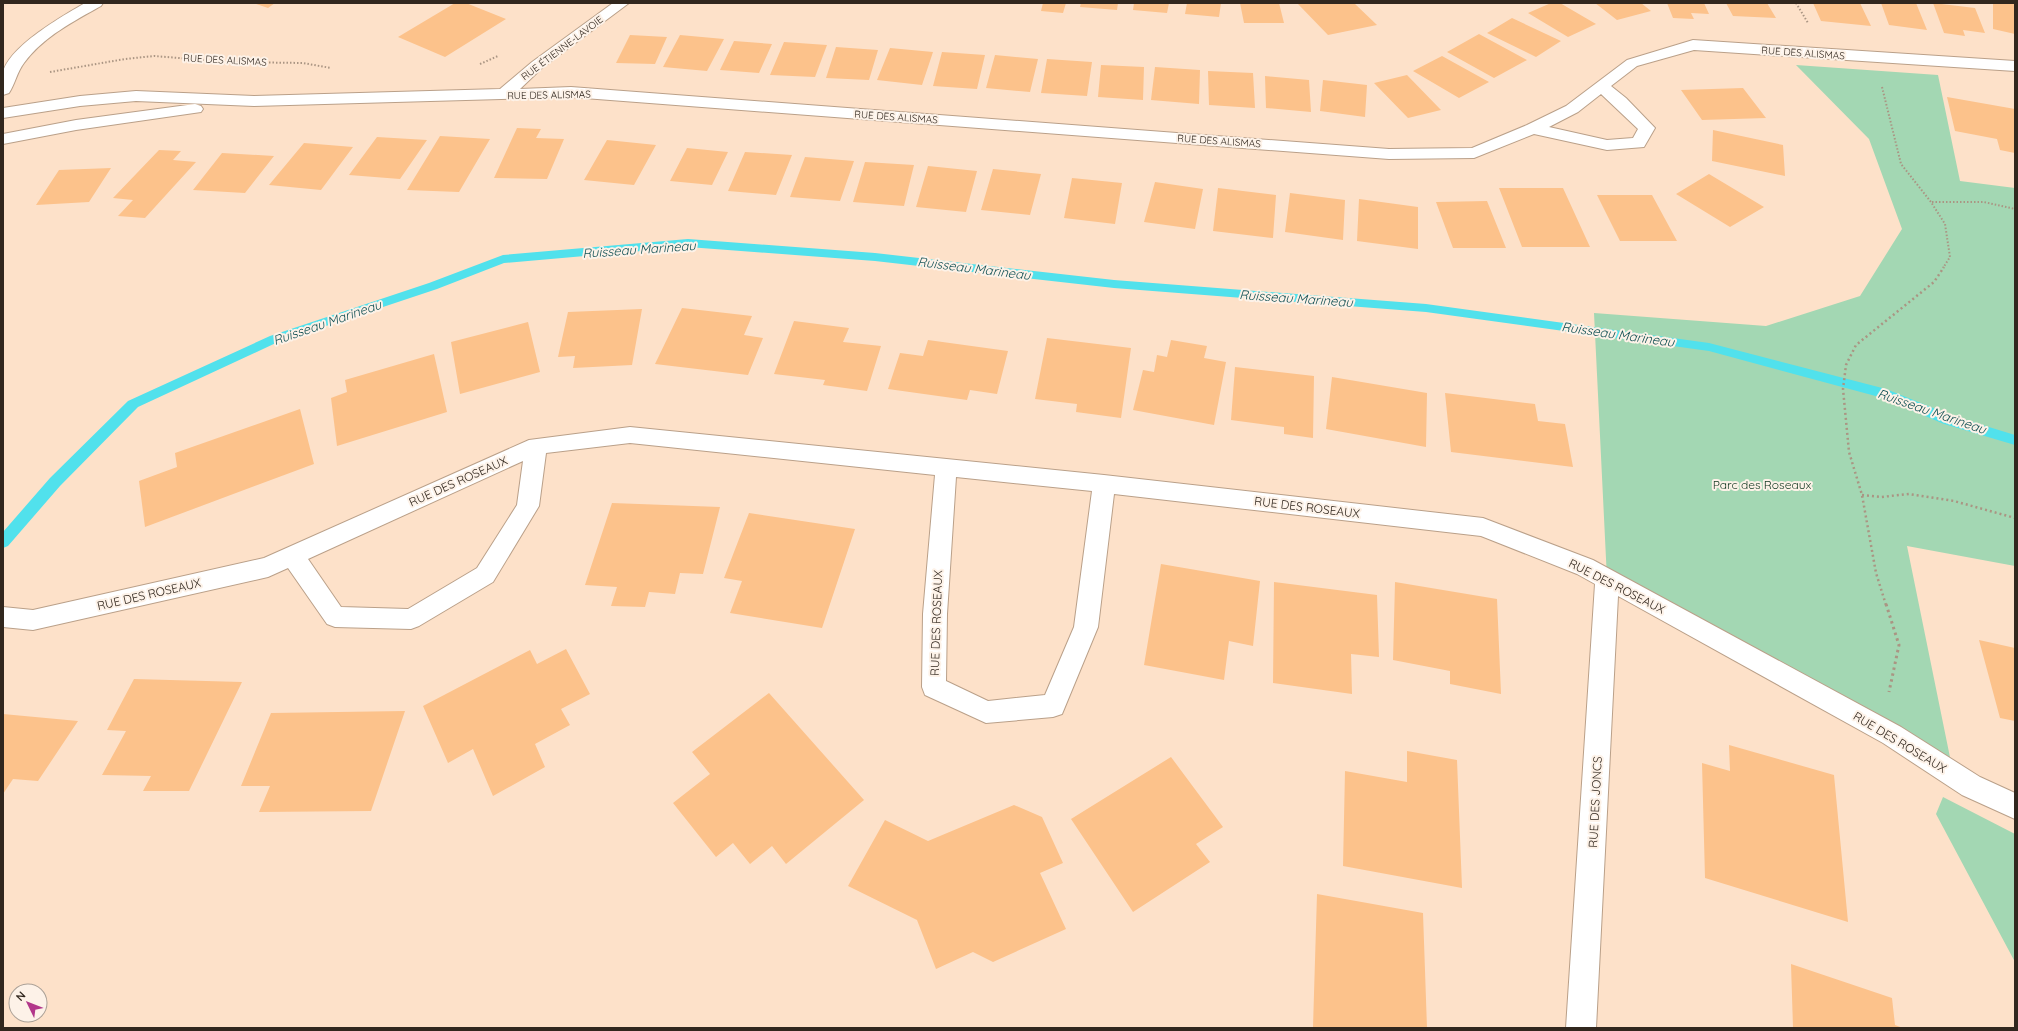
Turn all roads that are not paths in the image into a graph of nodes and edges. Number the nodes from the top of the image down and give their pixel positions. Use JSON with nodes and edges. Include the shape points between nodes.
{"nodes":[{"id":1,"x":96,"y":3,"type":"edge"},
{"id":2,"x":622,"y":3,"type":"edge"},
{"id":3,"x":2015,"y":66,"type":"edge"},
{"id":4,"x":1601,"y":86,"type":"junction"},
{"id":5,"x":3,"y":90,"type":"edge"},
{"id":6,"x":503,"y":95,"type":"junction"},
{"id":7,"x":254,"y":101,"type":"junction"},
{"id":8,"x":3,"y":113,"type":"edge"},
{"id":9,"x":1533,"y":128,"type":"junction"},
{"id":10,"x":3,"y":139,"type":"edge"},
{"id":11,"x":536,"y":446,"type":"junction"},
{"id":12,"x":946,"y":467,"type":"junction"},
{"id":13,"x":1104,"y":484,"type":"junction"},
{"id":14,"x":292,"y":556,"type":"junction"},
{"id":15,"x":1607,"y":579,"type":"junction"},
{"id":16,"x":3,"y":616,"type":"edge"},
{"id":17,"x":2015,"y":806,"type":"edge"},
{"id":18,"x":1582,"y":1027,"type":"edge"}],
"edges":[{"from":1,"to":5,"type":"street","via":[[29,47],[14,64]]},
{"from":2,"to":6,"type":"street","name":"RUE ÉTIENNE-LAVOIE","via":[[537,65]]},
{"from":3,"to":4,"type":"street","name":"RUE DES ALISMAS","via":[[1694,45],[1632,62]]},
{"from":4,"to":9,"type":"street","name":"RUE DES ALISMAS","via":[[1572,109]]},
{"from":4,"to":9,"type":"street","via":[[1647,128],[1638,143],[1607,144]]},
{"from":6,"to":7,"type":"street","name":"RUE DES ALISMAS"},
{"from":6,"to":9,"type":"street","name":"RUE DES ALISMAS","via":[[571,92],[1389,154],[1474,153]]},
{"from":7,"to":8,"type":"street","name":"RUE DES ALISMAS","via":[[136,96]]},
{"from":7,"to":10,"type":"street","name":"RUE DES ALISMAS","via":[[76,125]]},
{"from":11,"to":12,"type":"street","name":"RUE DES ROSEAUX","via":[[630,435]]},
{"from":11,"to":14,"type":"street","name":"RUE DES ROSEAUX"},
{"from":11,"to":14,"type":"street","via":[[528,506],[485,575],[411,619],[335,617]]},
{"from":12,"to":13,"type":"street","name":"RUE DES ROSEAUX"},
{"from":12,"to":13,"type":"street","name":"RUE DES ROSEAUX","via":[[934,614],[934,688],[986,712],[1053,706],[1086,627]]},
{"from":13,"to":15,"type":"street","name":"RUE DES ROSEAUX","via":[[1483,527],[1585,567]]},
{"from":14,"to":16,"type":"street","name":"RUE DES ROSEAUX","via":[[268,567],[33,620]]},
{"from":15,"to":17,"type":"street","name":"RUE DES ROSEAUX","via":[[1879,728],[1971,786]]},
{"from":15,"to":18,"type":"street","name":"RUE DES JONCS"}]}
